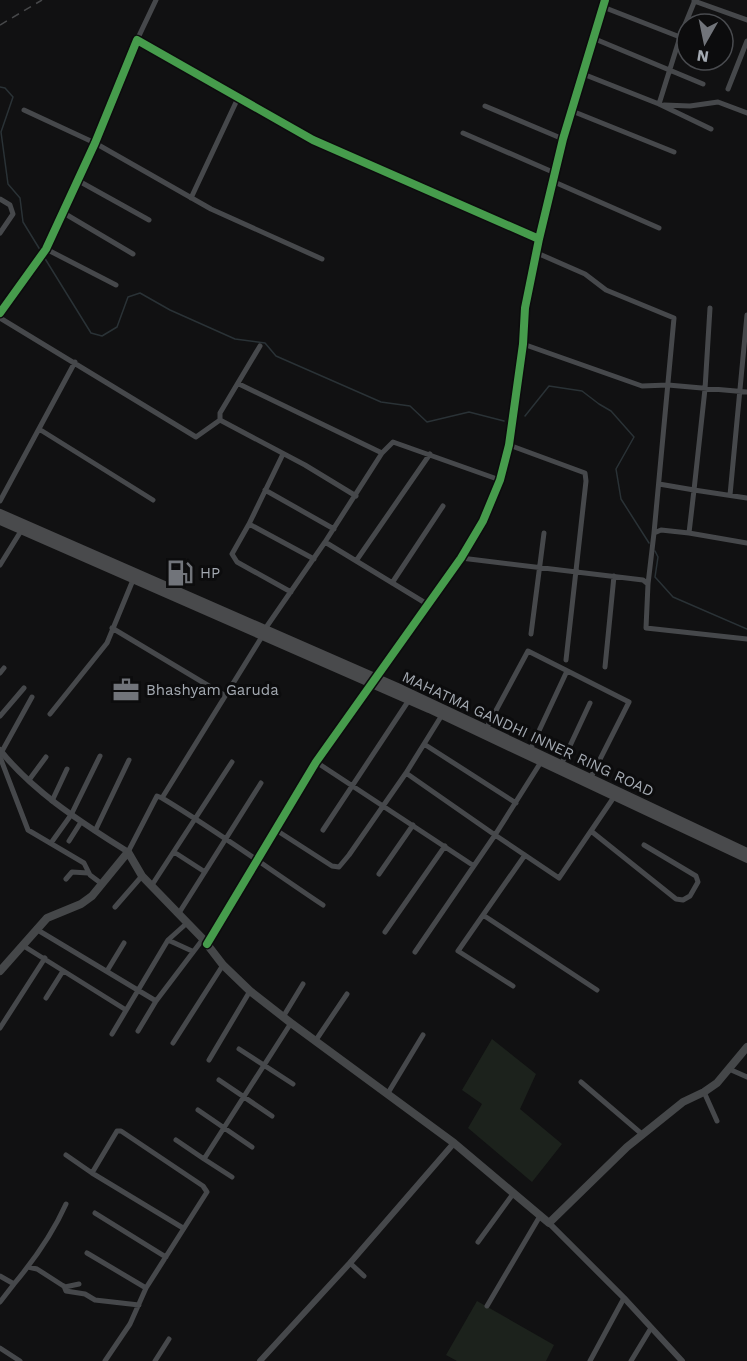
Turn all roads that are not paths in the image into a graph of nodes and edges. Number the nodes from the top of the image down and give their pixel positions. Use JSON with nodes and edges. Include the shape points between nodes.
{"nodes":[{"id":1,"x":156,"y":0,"type":"edge"},
{"id":2,"x":605,"y":0,"type":"edge"},
{"id":3,"x":694,"y":1,"type":"edge"},
{"id":4,"x":603,"y":7,"type":"junction"},
{"id":5,"x":747,"y":20,"type":"edge"},
{"id":6,"x":675,"y":35,"type":"edge"},
{"id":7,"x":595,"y":39,"type":"junction"},
{"id":8,"x":137,"y":40,"type":"junction"},
{"id":9,"x":747,"y":41,"type":"edge"},
{"id":10,"x":675,"y":53,"type":"edge"},
{"id":11,"x":670,"y":69,"type":"junction"},
{"id":12,"x":583,"y":74,"type":"junction"},
{"id":13,"x":703,"y":84,"type":"dead end"},
{"id":14,"x":728,"y":89,"type":"dead end"},
{"id":15,"x":238,"y":98,"type":"junction"},
{"id":16,"x":659,"y":104,"type":"junction"},
{"id":17,"x":485,"y":106,"type":"dead end"},
{"id":18,"x":24,"y":110,"type":"dead end"},
{"id":19,"x":572,"y":111,"type":"junction"},
{"id":20,"x":747,"y":113,"type":"edge"},
{"id":21,"x":711,"y":129,"type":"dead end"},
{"id":22,"x":463,"y":133,"type":"dead end"},
{"id":23,"x":563,"y":139,"type":"junction"},
{"id":24,"x":95,"y":143,"type":"junction"},
{"id":25,"x":674,"y":153,"type":"dead end"},
{"id":26,"x":555,"y":173,"type":"junction"},
{"id":27,"x":77,"y":180,"type":"junction"},
{"id":28,"x":552,"y":181,"type":"junction"},
{"id":29,"x":191,"y":198,"type":"junction"},
{"id":30,"x":0,"y":199,"type":"edge"},
{"id":31,"x":62,"y":212,"type":"junction"},
{"id":32,"x":149,"y":220,"type":"dead end"},
{"id":33,"x":659,"y":228,"type":"dead end"},
{"id":34,"x":0,"y":233,"type":"edge"},
{"id":35,"x":539,"y":239,"type":"junction"},
{"id":36,"x":45,"y":251,"type":"junction"},
{"id":37,"x":537,"y":253,"type":"junction"},
{"id":38,"x":133,"y":254,"type":"dead end"},
{"id":39,"x":322,"y":259,"type":"dead end"},
{"id":40,"x":116,"y":285,"type":"dead end"},
{"id":41,"x":2,"y":304,"type":"edge"},
{"id":42,"x":710,"y":308,"type":"dead end"},
{"id":43,"x":0,"y":315,"type":"edge"},
{"id":44,"x":747,"y":315,"type":"edge"},
{"id":45,"x":524,"y":344,"type":"junction"},
{"id":46,"x":260,"y":346,"type":"dead end"},
{"id":47,"x":75,"y":362,"type":"junction"},
{"id":48,"x":239,"y":384,"type":"junction"},
{"id":49,"x":668,"y":386,"type":"junction"},
{"id":50,"x":705,"y":389,"type":"junction"},
{"id":51,"x":739,"y":392,"type":"junction"},
{"id":52,"x":747,"y":392,"type":"edge"},
{"id":53,"x":220,"y":420,"type":"junction"},
{"id":54,"x":39,"y":429,"type":"junction"},
{"id":55,"x":509,"y":445,"type":"junction"},
{"id":56,"x":382,"y":453,"type":"junction"},
{"id":57,"x":283,"y":454,"type":"junction"},
{"id":58,"x":430,"y":454,"type":"junction"},
{"id":59,"x":500,"y":480,"type":"junction"},
{"id":60,"x":659,"y":484,"type":"junction"},
{"id":61,"x":265,"y":490,"type":"junction"},
{"id":62,"x":694,"y":490,"type":"junction"},
{"id":63,"x":730,"y":495,"type":"junction"},
{"id":64,"x":356,"y":496,"type":"junction"},
{"id":65,"x":747,"y":498,"type":"edge"},
{"id":66,"x":153,"y":500,"type":"dead end"},
{"id":67,"x":0,"y":501,"type":"edge"},
{"id":68,"x":443,"y":506,"type":"dead end"},
{"id":69,"x":0,"y":513,"type":"edge"},
{"id":70,"x":0,"y":521,"type":"edge"},
{"id":71,"x":249,"y":524,"type":"junction"},
{"id":72,"x":334,"y":529,"type":"junction"},
{"id":73,"x":21,"y":531,"type":"junction"},
{"id":74,"x":544,"y":533,"type":"dead end"},
{"id":75,"x":654,"y":533,"type":"junction"},
{"id":76,"x":689,"y":533,"type":"junction"},
{"id":77,"x":325,"y":542,"type":"junction"},
{"id":78,"x":747,"y":543,"type":"edge"},
{"id":79,"x":461,"y":558,"type":"junction"},
{"id":80,"x":314,"y":559,"type":"junction"},
{"id":81,"x":356,"y":561,"type":"junction"},
{"id":82,"x":0,"y":565,"type":"edge"},
{"id":83,"x":540,"y":568,"type":"junction"},
{"id":84,"x":577,"y":572,"type":"junction"},
{"id":85,"x":614,"y":576,"type":"junction"},
{"id":86,"x":133,"y":579,"type":"junction"},
{"id":87,"x":392,"y":583,"type":"junction"},
{"id":88,"x":648,"y":584,"type":"junction"},
{"id":89,"x":291,"y":592,"type":"junction"},
{"id":90,"x":427,"y":604,"type":"junction"},
{"id":91,"x":112,"y":628,"type":"junction"},
{"id":92,"x":264,"y":632,"type":"junction"},
{"id":93,"x":531,"y":634,"type":"dead end"},
{"id":94,"x":747,"y":639,"type":"edge"},
{"id":95,"x":566,"y":660,"type":"dead end"},
{"id":96,"x":605,"y":668,"type":"dead end"},
{"id":97,"x":567,"y":670,"type":"junction"},
{"id":98,"x":374,"y":680,"type":"junction"},
{"id":99,"x":24,"y":688,"type":"dead end"},
{"id":100,"x":224,"y":695,"type":"junction"},
{"id":101,"x":32,"y":697,"type":"dead end"},
{"id":102,"x":409,"y":700,"type":"junction"},
{"id":103,"x":590,"y":703,"type":"dead end"},
{"id":104,"x":50,"y":714,"type":"dead end"},
{"id":105,"x":442,"y":715,"type":"junction"},
{"id":106,"x":0,"y":716,"type":"edge"},
{"id":107,"x":486,"y":729,"type":"junction"},
{"id":108,"x":424,"y":744,"type":"junction"},
{"id":109,"x":530,"y":750,"type":"junction"},
{"id":110,"x":0,"y":754,"type":"edge"},
{"id":111,"x":100,"y":756,"type":"dead end"},
{"id":112,"x":46,"y":757,"type":"dead end"},
{"id":113,"x":129,"y":760,"type":"dead end"},
{"id":114,"x":232,"y":762,"type":"dead end"},
{"id":115,"x":316,"y":762,"type":"junction"},
{"id":116,"x":541,"y":762,"type":"junction"},
{"id":117,"x":561,"y":765,"type":"junction"},
{"id":118,"x":67,"y":769,"type":"dead end"},
{"id":119,"x":406,"y":773,"type":"junction"},
{"id":120,"x":590,"y":778,"type":"junction"},
{"id":121,"x":29,"y":780,"type":"junction"},
{"id":122,"x":261,"y":783,"type":"dead end"},
{"id":123,"x":352,"y":784,"type":"junction"},
{"id":124,"x":614,"y":797,"type":"junction"},
{"id":125,"x":162,"y":798,"type":"junction"},
{"id":126,"x":52,"y":801,"type":"junction"},
{"id":127,"x":516,"y":803,"type":"junction"},
{"id":128,"x":383,"y":805,"type":"junction"},
{"id":129,"x":71,"y":815,"type":"junction"},
{"id":130,"x":196,"y":818,"type":"junction"},
{"id":131,"x":81,"y":822,"type":"junction"},
{"id":132,"x":413,"y":825,"type":"junction"},
{"id":133,"x":276,"y":830,"type":"junction"},
{"id":134,"x":323,"y":830,"type":"dead end"},
{"id":135,"x":95,"y":831,"type":"junction"},
{"id":136,"x":591,"y":831,"type":"junction"},
{"id":137,"x":495,"y":835,"type":"junction"},
{"id":138,"x":227,"y":838,"type":"junction"},
{"id":139,"x":69,"y":841,"type":"dead end"},
{"id":140,"x":51,"y":843,"type":"junction"},
{"id":141,"x":644,"y":845,"type":"dead end"},
{"id":142,"x":445,"y":846,"type":"junction"},
{"id":143,"x":128,"y":852,"type":"junction"},
{"id":144,"x":174,"y":852,"type":"junction"},
{"id":145,"x":747,"y":852,"type":"edge"},
{"id":146,"x":525,"y":855,"type":"junction"},
{"id":147,"x":747,"y":859,"type":"edge"},
{"id":148,"x":256,"y":860,"type":"junction"},
{"id":149,"x":474,"y":866,"type":"junction"},
{"id":150,"x":205,"y":872,"type":"junction"},
{"id":151,"x":88,"y":873,"type":"junction"},
{"id":152,"x":379,"y":874,"type":"dead end"},
{"id":153,"x":142,"y":876,"type":"junction"},
{"id":154,"x":66,"y":879,"type":"dead end"},
{"id":155,"x":102,"y":884,"type":"junction"},
{"id":156,"x":152,"y":885,"type":"junction"},
{"id":157,"x":323,"y":905,"type":"dead end"},
{"id":158,"x":115,"y":907,"type":"dead end"},
{"id":159,"x":179,"y":913,"type":"junction"},
{"id":160,"x":483,"y":915,"type":"junction"},
{"id":161,"x":188,"y":923,"type":"junction"},
{"id":162,"x":36,"y":929,"type":"junction"},
{"id":163,"x":386,"y":932,"type":"dead end"},
{"id":164,"x":168,"y":940,"type":"junction"},
{"id":165,"x":205,"y":942,"type":"junction"},
{"id":166,"x":124,"y":943,"type":"dead end"},
{"id":167,"x":22,"y":945,"type":"junction"},
{"id":168,"x":192,"y":951,"type":"junction"},
{"id":169,"x":415,"y":952,"type":"dead end"},
{"id":170,"x":45,"y":958,"type":"junction"},
{"id":171,"x":222,"y":965,"type":"junction"},
{"id":172,"x":0,"y":971,"type":"edge"},
{"id":173,"x":63,"y":971,"type":"junction"},
{"id":174,"x":107,"y":971,"type":"junction"},
{"id":175,"x":303,"y":984,"type":"dead end"},
{"id":176,"x":513,"y":986,"type":"dead end"},
{"id":177,"x":137,"y":990,"type":"junction"},
{"id":178,"x":250,"y":990,"type":"junction"},
{"id":179,"x":597,"y":990,"type":"dead end"},
{"id":180,"x":347,"y":994,"type":"dead end"},
{"id":181,"x":46,"y":998,"type":"dead end"},
{"id":182,"x":156,"y":1001,"type":"junction"},
{"id":183,"x":126,"y":1010,"type":"junction"},
{"id":184,"x":283,"y":1017,"type":"junction"},
{"id":185,"x":291,"y":1023,"type":"junction"},
{"id":186,"x":0,"y":1028,"type":"edge"},
{"id":187,"x":138,"y":1031,"type":"dead end"},
{"id":188,"x":112,"y":1034,"type":"dead end"},
{"id":189,"x":423,"y":1035,"type":"dead end"},
{"id":190,"x":316,"y":1040,"type":"junction"},
{"id":191,"x":173,"y":1043,"type":"dead end"},
{"id":192,"x":747,"y":1047,"type":"edge"},
{"id":193,"x":239,"y":1048,"type":"dead end"},
{"id":194,"x":209,"y":1060,"type":"dead end"},
{"id":195,"x":264,"y":1065,"type":"junction"},
{"id":196,"x":729,"y":1069,"type":"junction"},
{"id":197,"x":747,"y":1077,"type":"edge"},
{"id":198,"x":219,"y":1080,"type":"dead end"},
{"id":199,"x":581,"y":1082,"type":"dead end"},
{"id":200,"x":293,"y":1084,"type":"dead end"},
{"id":201,"x":704,"y":1092,"type":"junction"},
{"id":202,"x":388,"y":1093,"type":"junction"},
{"id":203,"x":244,"y":1097,"type":"junction"},
{"id":204,"x":198,"y":1110,"type":"dead end"},
{"id":205,"x":272,"y":1116,"type":"dead end"},
{"id":206,"x":717,"y":1120,"type":"dead end"},
{"id":207,"x":224,"y":1128,"type":"junction"},
{"id":208,"x":643,"y":1135,"type":"junction"},
{"id":209,"x":176,"y":1140,"type":"dead end"},
{"id":210,"x":454,"y":1143,"type":"junction"},
{"id":211,"x":252,"y":1147,"type":"dead end"},
{"id":212,"x":66,"y":1155,"type":"dead end"},
{"id":213,"x":204,"y":1159,"type":"junction"},
{"id":214,"x":92,"y":1173,"type":"junction"},
{"id":215,"x":232,"y":1177,"type":"dead end"},
{"id":216,"x":513,"y":1194,"type":"junction"},
{"id":217,"x":66,"y":1204,"type":"dead end"},
{"id":218,"x":95,"y":1213,"type":"dead end"},
{"id":219,"x":540,"y":1216,"type":"junction"},
{"id":220,"x":549,"y":1223,"type":"junction"},
{"id":221,"x":183,"y":1228,"type":"junction"},
{"id":222,"x":478,"y":1242,"type":"dead end"},
{"id":223,"x":87,"y":1253,"type":"dead end"},
{"id":224,"x":166,"y":1257,"type":"junction"},
{"id":225,"x":350,"y":1263,"type":"junction"},
{"id":226,"x":28,"y":1268,"type":"junction"},
{"id":227,"x":0,"y":1276,"type":"edge"},
{"id":228,"x":364,"y":1276,"type":"dead end"},
{"id":229,"x":14,"y":1284,"type":"junction"},
{"id":230,"x":79,"y":1284,"type":"dead end"},
{"id":231,"x":64,"y":1286,"type":"junction"},
{"id":232,"x":146,"y":1288,"type":"junction"},
{"id":233,"x":624,"y":1298,"type":"junction"},
{"id":234,"x":0,"y":1302,"type":"edge"},
{"id":235,"x":138,"y":1305,"type":"junction"},
{"id":236,"x":487,"y":1306,"type":"dead end"},
{"id":237,"x":651,"y":1328,"type":"junction"},
{"id":238,"x":169,"y":1340,"type":"dead end"},
{"id":239,"x":0,"y":1348,"type":"edge"},
{"id":240,"x":20,"y":1361,"type":"edge"},
{"id":241,"x":105,"y":1361,"type":"edge"},
{"id":242,"x":155,"y":1361,"type":"edge"},
{"id":243,"x":260,"y":1361,"type":"edge"},
{"id":244,"x":590,"y":1361,"type":"edge"},
{"id":245,"x":630,"y":1361,"type":"edge"},
{"id":246,"x":682,"y":1361,"type":"edge"}],
"edges":[{"from":1,"to":8,"type":"street"},
{"from":2,"to":4,"type":"street"},
{"from":3,"to":5,"type":"street"},
{"from":4,"to":6,"type":"street"},
{"from":4,"to":7,"type":"street"},
{"from":7,"to":11,"type":"street"},
{"from":7,"to":12,"type":"street"},
{"from":8,"to":15,"type":"street"},
{"from":8,"to":24,"type":"street"},
{"from":9,"to":14,"type":"street"},
{"from":10,"to":11,"type":"street"},
{"from":11,"to":13,"type":"street"},
{"from":11,"to":16,"type":"street"},
{"from":12,"to":16,"type":"street"},
{"from":12,"to":19,"type":"street"},
{"from":15,"to":29,"type":"street"},
{"from":15,"to":35,"type":"street","via":[[313,140]]},
{"from":16,"to":20,"type":"street","via":[[690,106],[718,102]]},
{"from":16,"to":21,"type":"street"},
{"from":17,"to":23,"type":"street"},
{"from":18,"to":24,"type":"street"},
{"from":19,"to":23,"type":"street"},
{"from":19,"to":25,"type":"street"},
{"from":22,"to":26,"type":"street"},
{"from":23,"to":26,"type":"street"},
{"from":24,"to":27,"type":"street"},
{"from":24,"to":29,"type":"street"},
{"from":26,"to":28,"type":"street"},
{"from":27,"to":31,"type":"street"},
{"from":27,"to":32,"type":"street"},
{"from":28,"to":33,"type":"street"},
{"from":28,"to":35,"type":"street"},
{"from":29,"to":39,"type":"street"},
{"from":30,"to":34,"type":"street","via":[[10,205],[13,213]]},
{"from":31,"to":36,"type":"street"},
{"from":31,"to":38,"type":"street"},
{"from":35,"to":37,"type":"street"},
{"from":36,"to":40,"type":"street"},
{"from":36,"to":41,"type":"street"},
{"from":37,"to":45,"type":"street","via":[[525,308]]},
{"from":37,"to":49,"type":"street","via":[[585,274],[606,290],[672,316],[675,322]]},
{"from":41,"to":43,"type":"street"},
{"from":42,"to":50,"type":"street"},
{"from":43,"to":47,"type":"street"},
{"from":44,"to":51,"type":"street"},
{"from":45,"to":49,"type":"street","via":[[627,382]]},
{"from":45,"to":55,"type":"street"},
{"from":46,"to":48,"type":"street"},
{"from":47,"to":53,"type":"street","via":[[196,437]]},
{"from":47,"to":54,"type":"street"},
{"from":48,"to":53,"type":"street","via":[[220,413]]},
{"from":48,"to":56,"type":"street"},
{"from":49,"to":50,"type":"street"},
{"from":49,"to":60,"type":"street"},
{"from":50,"to":51,"type":"street"},
{"from":50,"to":62,"type":"street"},
{"from":51,"to":52,"type":"street"},
{"from":51,"to":63,"type":"street"},
{"from":53,"to":57,"type":"street"},
{"from":54,"to":66,"type":"street"},
{"from":54,"to":67,"type":"street"},
{"from":55,"to":59,"type":"street"},
{"from":55,"to":84,"type":"street","via":[[585,473]]},
{"from":56,"to":58,"type":"street","via":[[395,442]]},
{"from":56,"to":64,"type":"street"},
{"from":57,"to":61,"type":"street"},
{"from":57,"to":64,"type":"street"},
{"from":58,"to":59,"type":"street"},
{"from":58,"to":81,"type":"street"},
{"from":59,"to":79,"type":"street"},
{"from":60,"to":62,"type":"street"},
{"from":60,"to":75,"type":"street"},
{"from":61,"to":71,"type":"street"},
{"from":61,"to":72,"type":"street"},
{"from":62,"to":63,"type":"street"},
{"from":62,"to":76,"type":"street"},
{"from":63,"to":65,"type":"street"},
{"from":64,"to":72,"type":"street"},
{"from":68,"to":87,"type":"street"},
{"from":69,"to":92,"type":"main road","name":"MAHATMA GANDHI INNER RING ROAD"},
{"from":70,"to":73,"type":"main road","name":"MAHATMA GANDHI INNER RING ROAD"},
{"from":71,"to":80,"type":"street"},
{"from":71,"to":89,"type":"street","via":[[232,554],[237,562]]},
{"from":72,"to":77,"type":"street"},
{"from":73,"to":82,"type":"street"},
{"from":73,"to":86,"type":"main road","name":"MAHATMA GANDHI INNER RING ROAD"},
{"from":74,"to":83,"type":"street"},
{"from":75,"to":76,"type":"street"},
{"from":75,"to":88,"type":"street"},
{"from":76,"to":78,"type":"street"},
{"from":77,"to":80,"type":"street"},
{"from":77,"to":81,"type":"street"},
{"from":79,"to":83,"type":"street"},
{"from":79,"to":90,"type":"street"},
{"from":80,"to":89,"type":"street"},
{"from":81,"to":87,"type":"street"},
{"from":83,"to":84,"type":"street"},
{"from":83,"to":93,"type":"street"},
{"from":84,"to":85,"type":"street"},
{"from":84,"to":95,"type":"street"},
{"from":85,"to":88,"type":"street"},
{"from":85,"to":96,"type":"street"},
{"from":86,"to":91,"type":"street"},
{"from":86,"to":92,"type":"main road","name":"MAHATMA GANDHI INNER RING ROAD"},
{"from":87,"to":90,"type":"street"},
{"from":88,"to":94,"type":"street","via":[[646,628]]},
{"from":89,"to":92,"type":"street"},
{"from":90,"to":98,"type":"street"},
{"from":91,"to":100,"type":"street"},
{"from":91,"to":104,"type":"street","via":[[107,643]]},
{"from":92,"to":98,"type":"main road","name":"MAHATMA GANDHI INNER RING ROAD"},
{"from":92,"to":100,"type":"street"},
{"from":97,"to":107,"type":"street","via":[[528,651]]},
{"from":97,"to":109,"type":"street"},
{"from":97,"to":120,"type":"street","via":[[629,702]]},
{"from":98,"to":102,"type":"main road","name":"MAHATMA GANDHI INNER RING ROAD"},
{"from":98,"to":107,"type":"main road","name":"MAHATMA GANDHI INNER RING ROAD"},
{"from":98,"to":115,"type":"street"},
{"from":99,"to":106,"type":"street"},
{"from":100,"to":125,"type":"street"},
{"from":101,"to":110,"type":"street"},
{"from":102,"to":105,"type":"main road","name":"MAHATMA GANDHI INNER RING ROAD"},
{"from":102,"to":123,"type":"street"},
{"from":103,"to":117,"type":"street"},
{"from":105,"to":108,"type":"street"},
{"from":105,"to":116,"type":"main road","name":"MAHATMA GANDHI INNER RING ROAD"},
{"from":107,"to":109,"type":"main road","name":"MAHATMA GANDHI INNER RING ROAD"},
{"from":108,"to":119,"type":"street"},
{"from":108,"to":127,"type":"street"},
{"from":109,"to":117,"type":"main road","name":"MAHATMA GANDHI INNER RING ROAD"},
{"from":110,"to":121,"type":"street"},
{"from":110,"to":140,"type":"street","via":[[27,827]]},
{"from":111,"to":129,"type":"street"},
{"from":112,"to":121,"type":"street"},
{"from":113,"to":135,"type":"street"},
{"from":114,"to":130,"type":"street"},
{"from":115,"to":123,"type":"street"},
{"from":115,"to":133,"type":"street"},
{"from":116,"to":124,"type":"main road","name":"MAHATMA GANDHI INNER RING ROAD"},
{"from":116,"to":127,"type":"street"},
{"from":117,"to":120,"type":"main road","name":"MAHATMA GANDHI INNER RING ROAD"},
{"from":118,"to":126,"type":"street"},
{"from":119,"to":128,"type":"street"},
{"from":119,"to":137,"type":"street"},
{"from":120,"to":145,"type":"main road","name":"MAHATMA GANDHI INNER RING ROAD"},
{"from":121,"to":126,"type":"street"},
{"from":122,"to":138,"type":"street"},
{"from":123,"to":128,"type":"street"},
{"from":123,"to":134,"type":"street"},
{"from":124,"to":136,"type":"street"},
{"from":124,"to":147,"type":"main road","name":"MAHATMA GANDHI INNER RING ROAD"},
{"from":125,"to":130,"type":"street"},
{"from":125,"to":143,"type":"street","via":[[157,796]]},
{"from":126,"to":129,"type":"street"},
{"from":127,"to":137,"type":"street"},
{"from":128,"to":132,"type":"street"},
{"from":128,"to":133,"type":"street","via":[[339,867]]},
{"from":129,"to":131,"type":"street"},
{"from":129,"to":140,"type":"street"},
{"from":130,"to":138,"type":"street"},
{"from":130,"to":144,"type":"street"},
{"from":131,"to":135,"type":"street"},
{"from":131,"to":139,"type":"street"},
{"from":132,"to":142,"type":"street"},
{"from":132,"to":152,"type":"street"},
{"from":133,"to":148,"type":"street"},
{"from":135,"to":143,"type":"street"},
{"from":136,"to":141,"type":"street","via":[[676,898],[690,896],[698,882],[696,876]]},
{"from":136,"to":146,"type":"street","via":[[559,878]]},
{"from":137,"to":146,"type":"street"},
{"from":137,"to":149,"type":"street"},
{"from":138,"to":148,"type":"street"},
{"from":138,"to":150,"type":"street"},
{"from":140,"to":151,"type":"street","via":[[84,863]]},
{"from":142,"to":149,"type":"street"},
{"from":142,"to":163,"type":"street"},
{"from":143,"to":153,"type":"main road"},
{"from":143,"to":155,"type":"main road"},
{"from":144,"to":150,"type":"street"},
{"from":144,"to":156,"type":"street"},
{"from":146,"to":160,"type":"street"},
{"from":148,"to":157,"type":"street"},
{"from":148,"to":165,"type":"street"},
{"from":149,"to":169,"type":"street"},
{"from":150,"to":159,"type":"street"},
{"from":151,"to":154,"type":"street","via":[[72,872]]},
{"from":151,"to":155,"type":"street"},
{"from":153,"to":156,"type":"main road"},
{"from":153,"to":158,"type":"street"},
{"from":155,"to":162,"type":"main road","via":[[87,901],[47,918]]},
{"from":156,"to":159,"type":"main road"},
{"from":159,"to":161,"type":"main road"},
{"from":160,"to":176,"type":"street","via":[[458,951]]},
{"from":160,"to":179,"type":"street"},
{"from":161,"to":164,"type":"street"},
{"from":161,"to":165,"type":"main road"},
{"from":162,"to":167,"type":"main road"},
{"from":162,"to":174,"type":"street"},
{"from":164,"to":168,"type":"street"},
{"from":164,"to":177,"type":"street"},
{"from":165,"to":168,"type":"street"},
{"from":165,"to":171,"type":"main road"},
{"from":166,"to":174,"type":"street"},
{"from":167,"to":170,"type":"street"},
{"from":167,"to":172,"type":"main road"},
{"from":168,"to":182,"type":"street"},
{"from":170,"to":173,"type":"street"},
{"from":170,"to":186,"type":"street"},
{"from":171,"to":178,"type":"main road"},
{"from":171,"to":191,"type":"street"},
{"from":173,"to":181,"type":"street"},
{"from":173,"to":183,"type":"street"},
{"from":174,"to":177,"type":"street"},
{"from":175,"to":184,"type":"street"},
{"from":177,"to":182,"type":"street"},
{"from":177,"to":183,"type":"street"},
{"from":178,"to":184,"type":"main road"},
{"from":178,"to":194,"type":"street"},
{"from":180,"to":190,"type":"street"},
{"from":182,"to":187,"type":"street"},
{"from":183,"to":188,"type":"street"},
{"from":184,"to":185,"type":"main road"},
{"from":185,"to":190,"type":"main road"},
{"from":185,"to":195,"type":"street"},
{"from":189,"to":202,"type":"street"},
{"from":190,"to":202,"type":"main road"},
{"from":192,"to":196,"type":"main road"},
{"from":193,"to":195,"type":"street"},
{"from":195,"to":200,"type":"street"},
{"from":195,"to":203,"type":"street"},
{"from":196,"to":197,"type":"street"},
{"from":196,"to":201,"type":"main road"},
{"from":198,"to":203,"type":"street"},
{"from":199,"to":208,"type":"street"},
{"from":201,"to":206,"type":"street"},
{"from":201,"to":208,"type":"main road","via":[[683,1102]]},
{"from":202,"to":210,"type":"main road"},
{"from":203,"to":205,"type":"street"},
{"from":203,"to":207,"type":"street"},
{"from":204,"to":207,"type":"street"},
{"from":207,"to":211,"type":"street"},
{"from":207,"to":213,"type":"street"},
{"from":208,"to":220,"type":"main road"},
{"from":209,"to":213,"type":"street"},
{"from":210,"to":216,"type":"main road"},
{"from":210,"to":225,"type":"street"},
{"from":212,"to":214,"type":"street"},
{"from":213,"to":215,"type":"street"},
{"from":214,"to":221,"type":"street"},
{"from":214,"to":221,"type":"street","via":[[115,1132],[121,1131],[206,1188]]},
{"from":216,"to":219,"type":"main road"},
{"from":216,"to":222,"type":"street"},
{"from":217,"to":226,"type":"street"},
{"from":218,"to":224,"type":"street"},
{"from":219,"to":220,"type":"main road"},
{"from":219,"to":236,"type":"street"},
{"from":220,"to":233,"type":"street"},
{"from":221,"to":224,"type":"street"},
{"from":223,"to":232,"type":"street"},
{"from":224,"to":232,"type":"street"},
{"from":225,"to":228,"type":"street"},
{"from":225,"to":243,"type":"street"},
{"from":226,"to":229,"type":"street"},
{"from":226,"to":231,"type":"street","via":[[37,1269]]},
{"from":227,"to":229,"type":"street"},
{"from":229,"to":234,"type":"street"},
{"from":230,"to":231,"type":"street"},
{"from":231,"to":235,"type":"street","via":[[66,1291],[95,1300]]},
{"from":232,"to":235,"type":"street"},
{"from":233,"to":237,"type":"street"},
{"from":233,"to":244,"type":"street"},
{"from":235,"to":241,"type":"street"},
{"from":237,"to":245,"type":"street"},
{"from":237,"to":246,"type":"street"},
{"from":238,"to":242,"type":"street"},
{"from":239,"to":240,"type":"street"}]}
